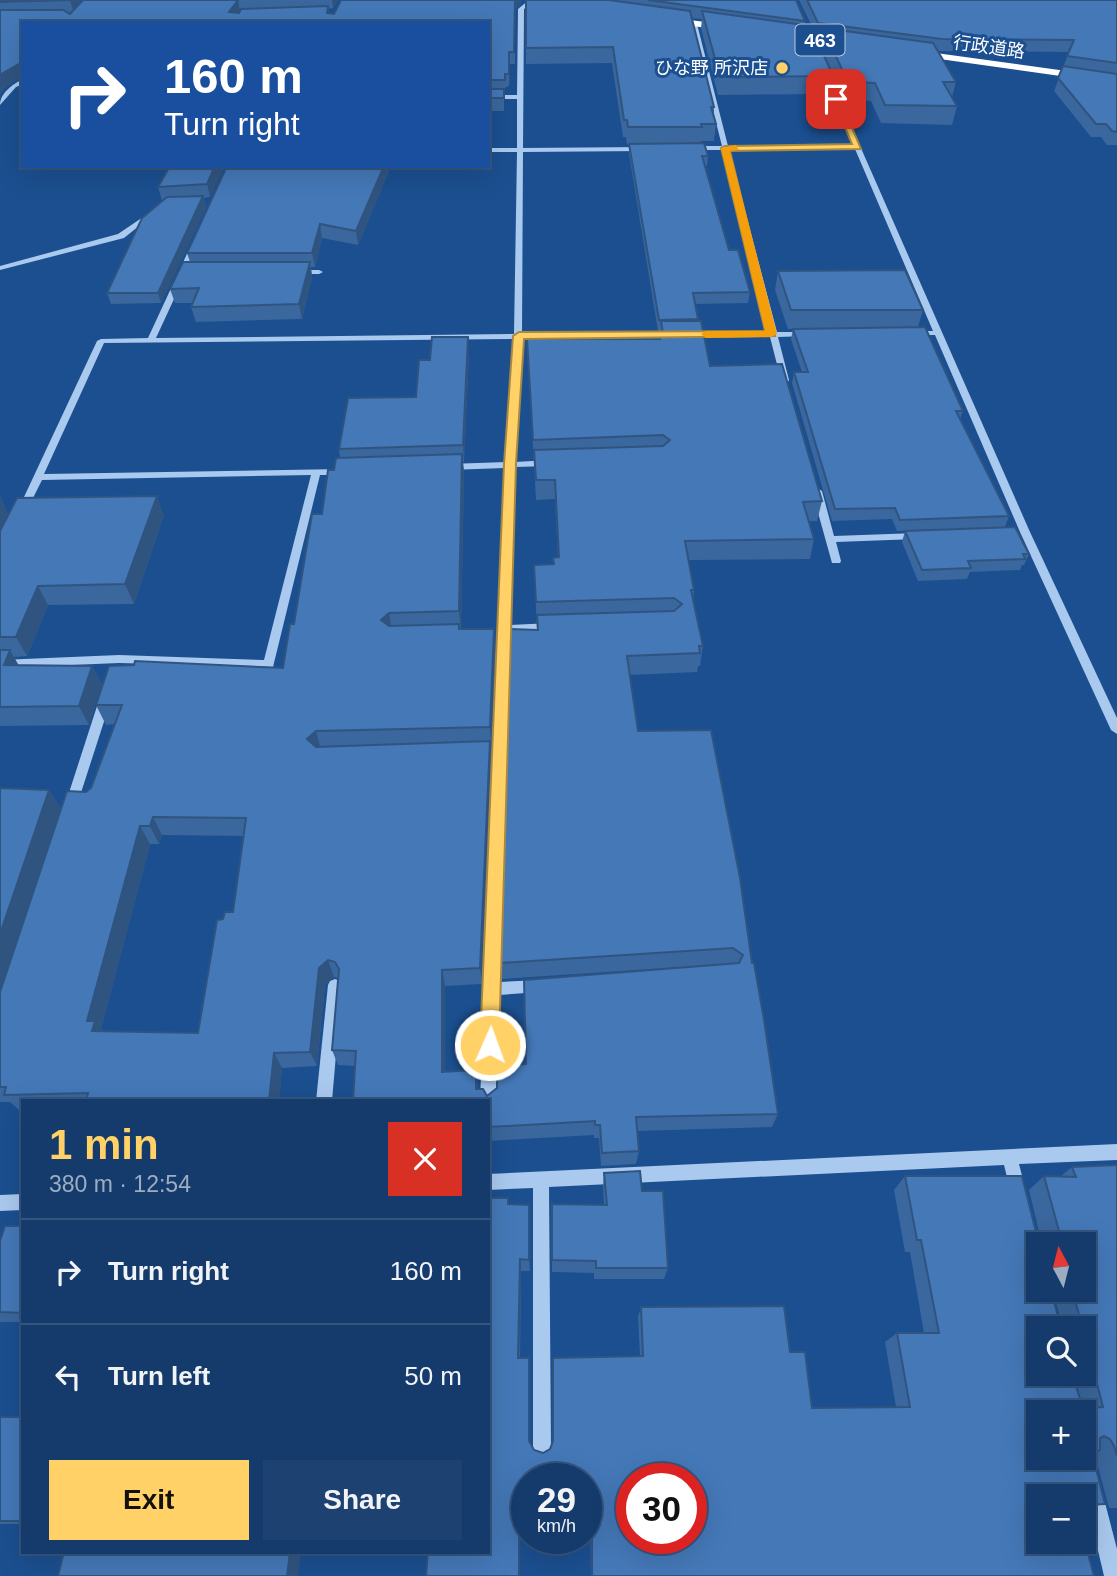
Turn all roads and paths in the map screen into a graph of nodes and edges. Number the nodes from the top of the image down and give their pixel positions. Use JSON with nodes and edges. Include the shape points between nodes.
{"nodes":[{"id":1,"x":528,"y":1,"type":"edge"},
{"id":2,"x":544,"y":3,"type":"edge"},
{"id":3,"x":657,"y":19,"type":"edge"},
{"id":4,"x":694,"y":24,"type":"junction"},
{"id":5,"x":745,"y":30,"type":"edge"},
{"id":6,"x":904,"y":52,"type":"edge"},
{"id":7,"x":821,"y":63,"type":"edge"},
{"id":8,"x":1117,"y":81,"type":"edge"},
{"id":9,"x":21,"y":82,"type":"edge"},
{"id":10,"x":490,"y":97,"type":"edge"},
{"id":11,"x":520,"y":97,"type":"junction"},
{"id":12,"x":0,"y":103,"type":"edge"},
{"id":13,"x":858,"y":147,"type":"junction"},
{"id":14,"x":725,"y":148,"type":"junction"},
{"id":15,"x":657,"y":149,"type":"edge"},
{"id":16,"x":684,"y":149,"type":"edge"},
{"id":17,"x":490,"y":150,"type":"edge"},
{"id":18,"x":520,"y":150,"type":"junction"},
{"id":19,"x":158,"y":209,"type":"edge"},
{"id":20,"x":199,"y":237,"type":"edge"},
{"id":21,"x":0,"y":268,"type":"edge"},
{"id":22,"x":183,"y":272,"type":"junction"},
{"id":23,"x":196,"y":272,"type":"edge"},
{"id":24,"x":278,"y":272,"type":"edge"},
{"id":25,"x":318,"y":272,"type":"dead end"},
{"id":26,"x":937,"y":332,"type":"junction"},
{"id":27,"x":909,"y":333,"type":"edge"},
{"id":28,"x":771,"y":334,"type":"junction"},
{"id":29,"x":813,"y":334,"type":"edge"},
{"id":30,"x":519,"y":336,"type":"junction"},
{"id":31,"x":151,"y":340,"type":"junction"},
{"id":32,"x":786,"y":385,"type":"edge"},
{"id":33,"x":565,"y":462,"type":"edge"},
{"id":34,"x":510,"y":464,"type":"junction"},
{"id":35,"x":441,"y":467,"type":"edge"},
{"id":36,"x":358,"y":471,"type":"edge"},
{"id":37,"x":316,"y":473,"type":"junction"},
{"id":38,"x":39,"y":477,"type":"junction"},
{"id":39,"x":816,"y":488,"type":"edge"},
{"id":40,"x":17,"y":522,"type":"edge"},
{"id":41,"x":1011,"y":532,"type":"edge"},
{"id":42,"x":1025,"y":532,"type":"junction"},
{"id":43,"x":927,"y":535,"type":"edge"},
{"id":44,"x":830,"y":539,"type":"junction"},
{"id":45,"x":836,"y":561,"type":"dead end"},
{"id":46,"x":560,"y":627,"type":"edge"},
{"id":47,"x":505,"y":633,"type":"junction"},
{"id":48,"x":492,"y":637,"type":"edge"},
{"id":49,"x":0,"y":664,"type":"edge"},
{"id":50,"x":114,"y":672,"type":"junction"},
{"id":51,"x":1117,"y":730,"type":"edge"},
{"id":52,"x":500,"y":752,"type":"junction"},
{"id":53,"x":486,"y":753,"type":"edge"},
{"id":54,"x":68,"y":815,"type":"edge"},
{"id":55,"x":561,"y":984,"type":"edge"},
{"id":56,"x":335,"y":985,"type":"edge"},
{"id":57,"x":492,"y":989,"type":"junction"},
{"id":58,"x":324,"y":1099,"type":"edge"},
{"id":59,"x":488,"y":1099,"type":"edge"},
{"id":60,"x":1117,"y":1152,"type":"edge"},
{"id":61,"x":1010,"y":1158,"type":"junction"},
{"id":62,"x":541,"y":1180,"type":"junction"},
{"id":63,"x":490,"y":1182,"type":"edge"},
{"id":64,"x":21,"y":1202,"type":"edge"},
{"id":65,"x":0,"y":1203,"type":"edge"},
{"id":66,"x":1022,"y":1208,"type":"edge"},
{"id":67,"x":542,"y":1447,"type":"dead end"},
{"id":68,"x":1089,"y":1478,"type":"edge"},
{"id":69,"x":1114,"y":1576,"type":"edge"}],
"edges":[{"from":1,"to":2,"type":"highway"},
{"from":1,"to":11,"type":"street","via":[[521,9]]},
{"from":3,"to":4,"type":"highway"},
{"from":4,"to":5,"type":"highway"},
{"from":4,"to":14,"type":"street"},
{"from":6,"to":8,"type":"highway","name":"行政道路"},
{"from":7,"to":13,"type":"street"},
{"from":9,"to":12,"type":"street"},
{"from":10,"to":11,"type":"street"},
{"from":11,"to":18,"type":"street"},
{"from":13,"to":14,"type":"street"},
{"from":13,"to":26,"type":"street"},
{"from":14,"to":16,"type":"street"},
{"from":14,"to":28,"type":"street"},
{"from":15,"to":18,"type":"street"},
{"from":17,"to":18,"type":"street"},
{"from":18,"to":30,"type":"street"},
{"from":19,"to":21,"type":"street","via":[[121,236]]},
{"from":20,"to":22,"type":"street"},
{"from":22,"to":23,"type":"street"},
{"from":22,"to":31,"type":"street"},
{"from":24,"to":25,"type":"street"},
{"from":26,"to":27,"type":"street"},
{"from":26,"to":42,"type":"street"},
{"from":28,"to":29,"type":"street"},
{"from":28,"to":30,"type":"street"},
{"from":28,"to":32,"type":"street"},
{"from":30,"to":31,"type":"street"},
{"from":30,"to":34,"type":"street"},
{"from":31,"to":38,"type":"street","via":[[101,341]]},
{"from":33,"to":34,"type":"street"},
{"from":34,"to":35,"type":"street"},
{"from":34,"to":47,"type":"street"},
{"from":36,"to":37,"type":"street"},
{"from":37,"to":38,"type":"street"},
{"from":37,"to":50,"type":"street","via":[[269,664]]},
{"from":38,"to":40,"type":"street"},
{"from":39,"to":44,"type":"street"},
{"from":41,"to":42,"type":"street"},
{"from":42,"to":51,"type":"street"},
{"from":43,"to":44,"type":"street"},
{"from":44,"to":45,"type":"street"},
{"from":46,"to":47,"type":"street"},
{"from":47,"to":48,"type":"street"},
{"from":47,"to":52,"type":"street"},
{"from":49,"to":50,"type":"street"},
{"from":50,"to":54,"type":"street"},
{"from":52,"to":53,"type":"street"},
{"from":52,"to":57,"type":"street"},
{"from":55,"to":57,"type":"street"},
{"from":56,"to":58,"type":"street"},
{"from":57,"to":59,"type":"street"},
{"from":60,"to":61,"type":"street"},
{"from":61,"to":62,"type":"street"},
{"from":61,"to":66,"type":"street"},
{"from":62,"to":63,"type":"street"},
{"from":62,"to":67,"type":"street"},
{"from":64,"to":65,"type":"street"},
{"from":68,"to":69,"type":"street"}]}
